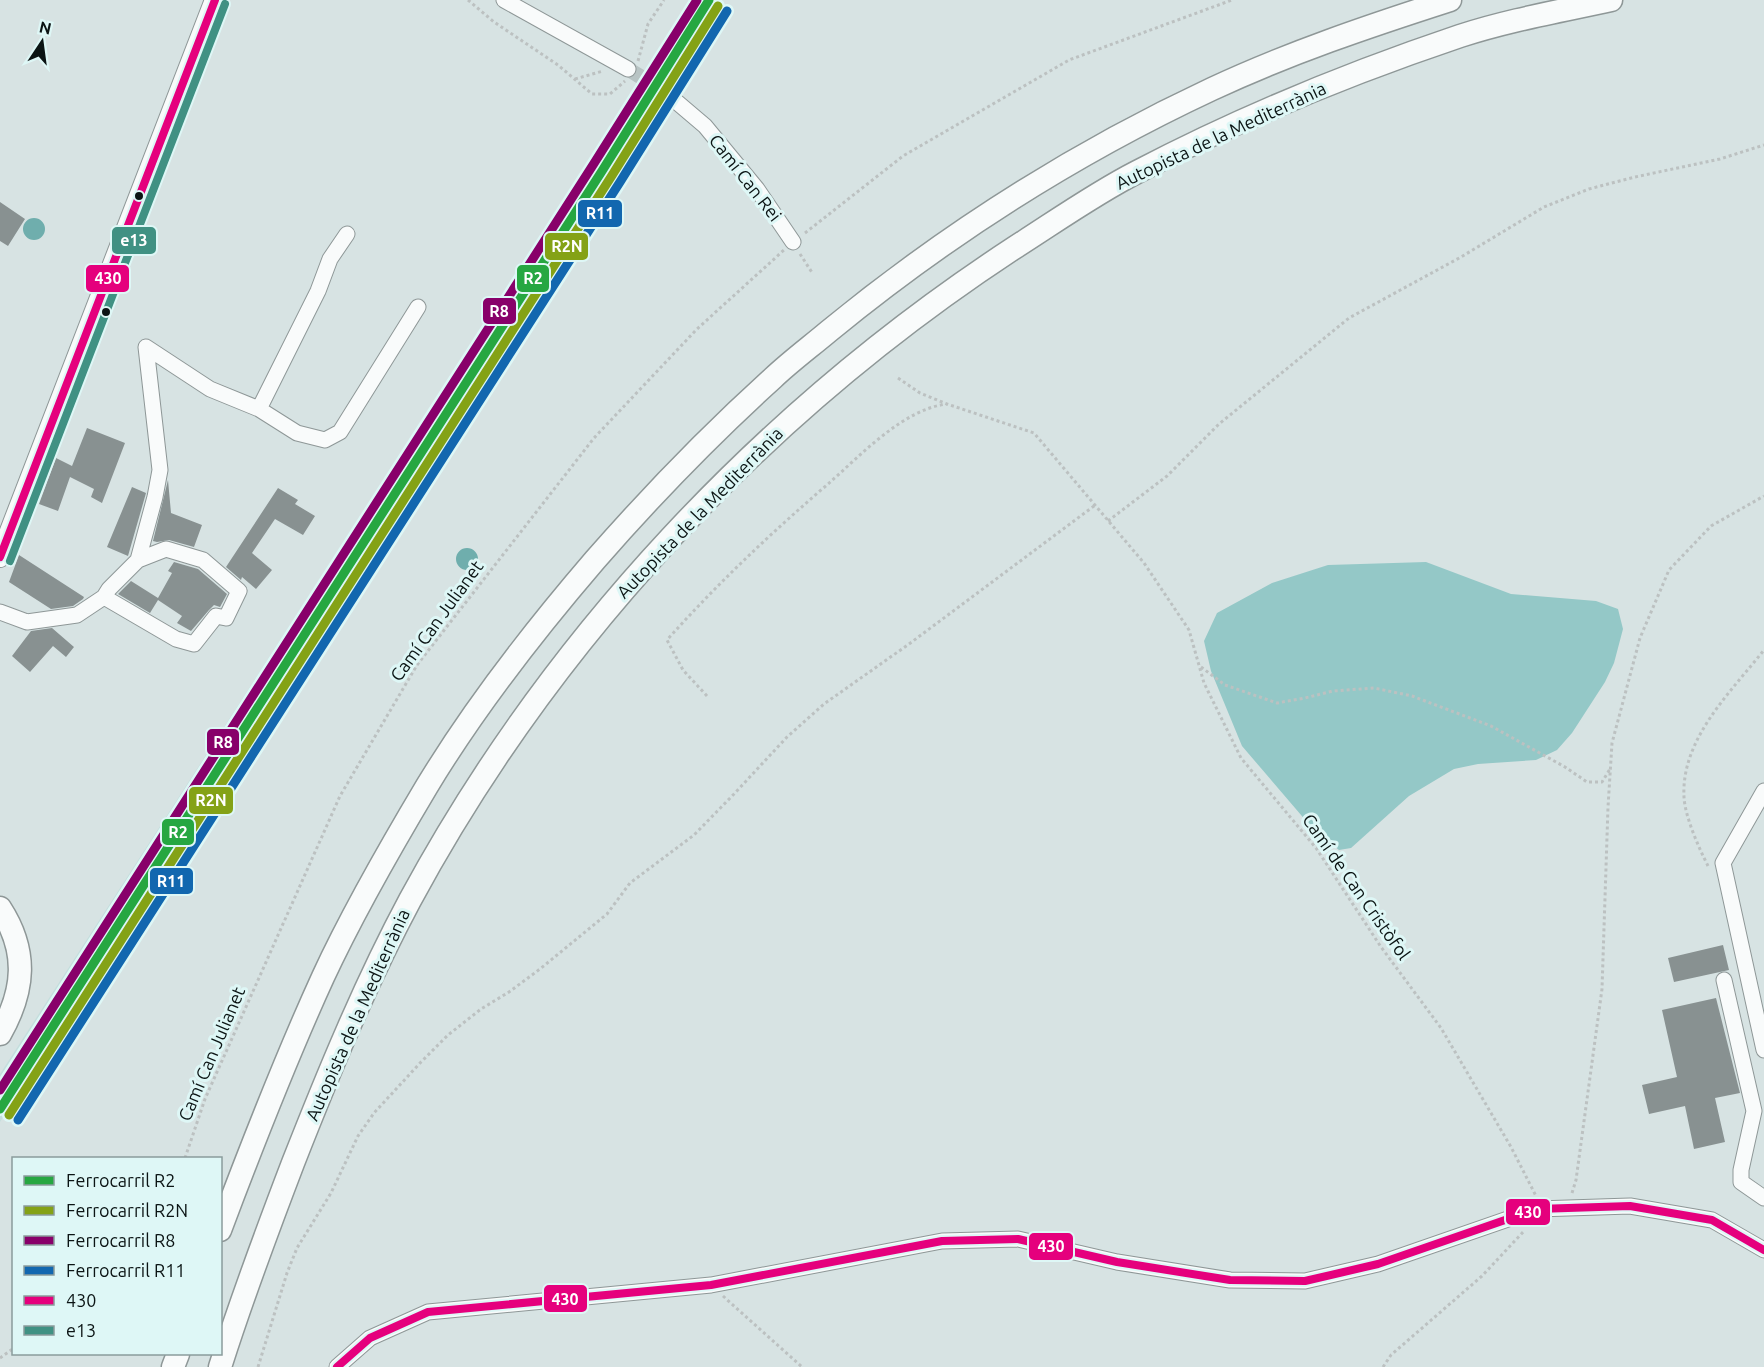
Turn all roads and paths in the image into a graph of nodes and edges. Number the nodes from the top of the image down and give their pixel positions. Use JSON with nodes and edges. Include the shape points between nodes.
{"nodes":[{"id":1,"x":215,"y":0,"type":"edge"},
{"id":2,"x":504,"y":0,"type":"edge"},
{"id":3,"x":1232,"y":0,"type":"edge"},
{"id":4,"x":1450,"y":0,"type":"edge"},
{"id":5,"x":1611,"y":0,"type":"edge"},
{"id":6,"x":628,"y":69,"type":"tunnel mouth"},
{"id":7,"x":604,"y":71,"type":"dead end"},
{"id":8,"x":574,"y":79,"type":"dead end"},
{"id":9,"x":665,"y":92,"type":"tunnel mouth"},
{"id":10,"x":1764,"y":144,"type":"edge"},
{"id":11,"x":347,"y":234,"type":"dead end"},
{"id":12,"x":793,"y":242,"type":"junction"},
{"id":13,"x":813,"y":274,"type":"dead end"},
{"id":14,"x":418,"y":307,"type":"dead end"},
{"id":15,"x":898,"y":378,"type":"dead end"},
{"id":16,"x":947,"y":404,"type":"junction"},
{"id":17,"x":259,"y":409,"type":"junction"},
{"id":18,"x":1764,"y":496,"type":"edge"},
{"id":19,"x":1094,"y":506,"type":"junction"},
{"id":20,"x":1108,"y":521,"type":"junction"},
{"id":21,"x":0,"y":557,"type":"edge"},
{"id":22,"x":138,"y":560,"type":"junction"},
{"id":23,"x":104,"y":597,"type":"junction"},
{"id":24,"x":0,"y":612,"type":"edge"},
{"id":25,"x":1764,"y":650,"type":"edge"},
{"id":26,"x":1199,"y":665,"type":"junction"},
{"id":27,"x":706,"y":696,"type":"dead end"},
{"id":28,"x":1611,"y":767,"type":"junction"},
{"id":29,"x":1764,"y":791,"type":"edge"},
{"id":30,"x":1728,"y":886,"type":"junction"},
{"id":31,"x":0,"y":908,"type":"edge"},
{"id":32,"x":0,"y":929,"type":"edge"},
{"id":33,"x":1724,"y":980,"type":"dead end"},
{"id":34,"x":18,"y":985,"type":"junction"},
{"id":35,"x":0,"y":1034,"type":"edge"},
{"id":36,"x":1764,"y":1050,"type":"edge"},
{"id":37,"x":185,"y":1157,"type":"edge"},
{"id":38,"x":1764,"y":1198,"type":"edge"},
{"id":39,"x":1568,"y":1208,"type":"junction"},
{"id":40,"x":1543,"y":1209,"type":"junction"},
{"id":41,"x":222,"y":1225,"type":"edge"},
{"id":42,"x":1764,"y":1250,"type":"edge"},
{"id":43,"x":711,"y":1285,"type":"junction"},
{"id":44,"x":219,"y":1367,"type":"edge"},
{"id":45,"x":258,"y":1367,"type":"edge"},
{"id":46,"x":337,"y":1367,"type":"edge"},
{"id":47,"x":802,"y":1367,"type":"edge"},
{"id":48,"x":1383,"y":1367,"type":"edge"}],
"edges":[{"from":1,"to":21,"type":"main road"},
{"from":2,"to":6,"type":"street"},
{"from":3,"to":12,"type":"path","name":"Camí Can Julianet","via":[[1069,60],[903,156]]},
{"from":4,"to":41,"type":"highway","via":[[1287,56],[1111,139],[959,233],[874,294],[774,376],[695,453],[626,525],[526,643],[428,785],[324,974],[278,1079]]},
{"from":5,"to":44,"type":"highway","name":"Autopista de la Mediterrània","via":[[1466,34],[1380,64],[1135,173],[989,265],[899,329],[808,403],[732,474],[604,614],[549,683],[504,745],[411,899],[319,1095]]},
{"from":7,"to":8,"type":"path"},
{"from":9,"to":12,"type":"street","name":"Camí Can Rei","via":[[705,126],[757,189]]},
{"from":10,"to":20,"type":"path","via":[[1720,159],[1589,189],[1544,207],[1349,318],[1219,424],[1167,476]]},
{"from":11,"to":17,"type":"street","via":[[330,259]]},
{"from":12,"to":13,"type":"path"},
{"from":12,"to":37,"type":"path","name":"Camí Can Julianet","via":[[697,329],[594,438],[417,665],[340,796],[205,1099]]},
{"from":14,"to":17,"type":"street","via":[[340,432],[325,440],[297,433]]},
{"from":15,"to":16,"type":"path"},
{"from":16,"to":19,"type":"path","name":"Camí de Can Cristòfol","via":[[1034,433]]},
{"from":16,"to":27,"type":"path","via":[[932,406],[885,435],[761,543],[667,640],[683,670]]},
{"from":17,"to":22,"type":"street","via":[[210,389],[146,347],[160,470]]},
{"from":18,"to":28,"type":"path","via":[[1711,526],[1669,570],[1640,638],[1612,743]]},
{"from":19,"to":20,"type":"path","name":"Camí de Can Cristòfol"},
{"from":19,"to":45,"type":"path","via":[[824,704],[787,737],[694,835],[630,883],[607,914],[540,969],[473,1015],[421,1062],[358,1136],[331,1193],[297,1248]]},
{"from":20,"to":26,"type":"path","name":"Camí de Can Cristòfol","via":[[1144,563],[1189,630]]},
{"from":22,"to":23,"type":"street"},
{"from":22,"to":23,"type":"street","via":[[166,549],[202,560],[239,591],[226,618],[216,616],[194,644],[176,639]]},
{"from":23,"to":24,"type":"street","via":[[77,615],[57,618],[27,622]]},
{"from":25,"to":30,"type":"path","via":[[1701,731],[1687,762],[1684,798],[1697,844],[1712,873]]},
{"from":26,"to":28,"type":"path","via":[[1225,686],[1276,703],[1333,691],[1374,688],[1412,696],[1491,726],[1587,782],[1602,782]]},
{"from":26,"to":40,"type":"path","name":"Camí de Can Cristòfol","via":[[1204,684],[1241,758],[1316,848],[1381,947],[1441,1028]]},
{"from":28,"to":39,"type":"path","via":[[1602,989],[1576,1180]]},
{"from":29,"to":30,"type":"street","via":[[1723,863]]},
{"from":30,"to":36,"type":"street"},
{"from":31,"to":34,"type":"highway","via":[[18,944]]},
{"from":32,"to":34,"type":"highway"},
{"from":33,"to":38,"type":"street","via":[[1754,1111],[1741,1182]]},
{"from":34,"to":35,"type":"highway"},
{"from":39,"to":40,"type":"street"},
{"from":39,"to":42,"type":"street","via":[[1630,1206],[1712,1220]]},
{"from":40,"to":43,"type":"street","via":[[1378,1264],[1305,1281],[1230,1280],[1117,1262],[1018,1239],[942,1241]]},
{"from":40,"to":48,"type":"path","via":[[1482,1276],[1391,1355]]},
{"from":43,"to":46,"type":"street","via":[[428,1312],[370,1338]]},
{"from":43,"to":47,"type":"path"}]}
